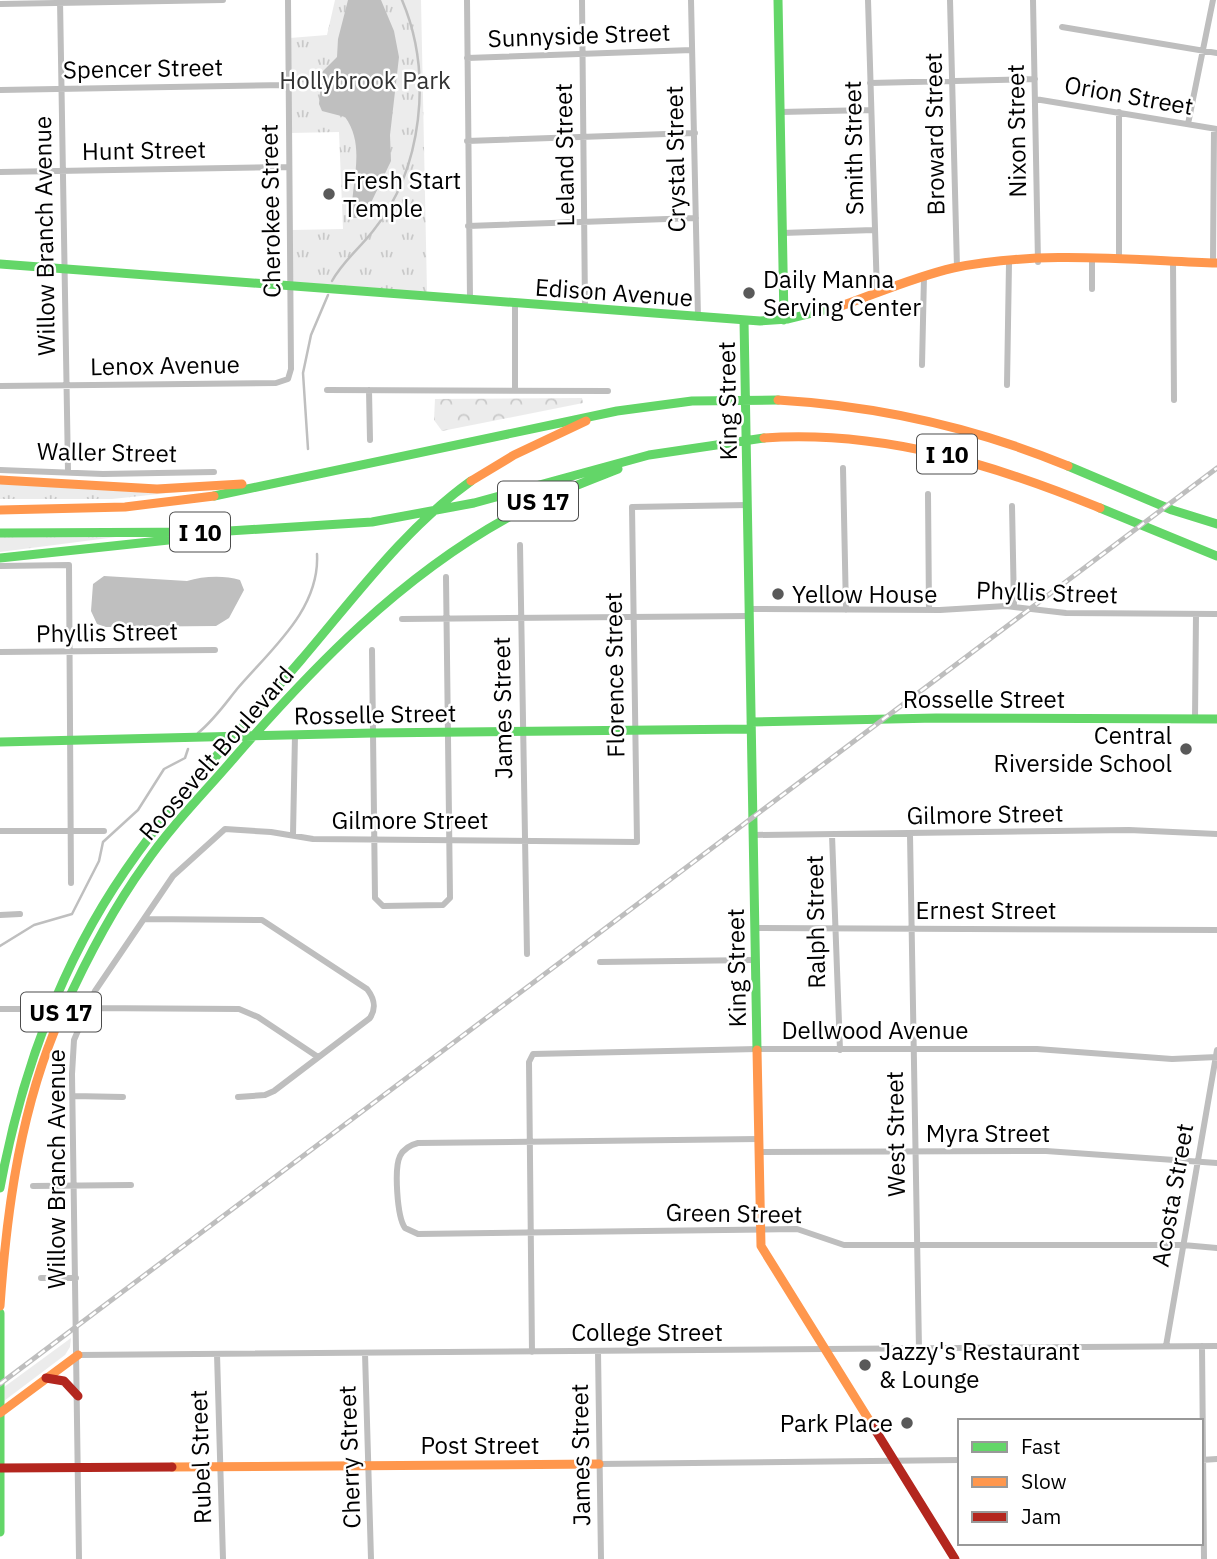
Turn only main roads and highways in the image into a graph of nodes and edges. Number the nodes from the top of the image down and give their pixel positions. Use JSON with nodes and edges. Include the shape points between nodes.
{"nodes":[{"id":1,"x":778,"y":0,"type":"edge"},
{"id":2,"x":1215,"y":262,"type":"edge"},
{"id":3,"x":0,"y":264,"type":"edge"},
{"id":4,"x":744,"y":320,"type":"junction"},
{"id":5,"x":785,"y":320,"type":"junction"},
{"id":6,"x":610,"y":412,"type":"junction"},
{"id":7,"x":722,"y":442,"type":"junction"},
{"id":8,"x":307,"y":476,"type":"junction"},
{"id":9,"x":0,"y":480,"type":"edge"},
{"id":10,"x":0,"y":510,"type":"edge"},
{"id":11,"x":1217,"y":523,"type":"edge"},
{"id":12,"x":225,"y":532,"type":"junction"},
{"id":13,"x":0,"y":533,"type":"edge"},
{"id":14,"x":1165,"y":536,"type":"junction"},
{"id":15,"x":1217,"y":550,"type":"edge"},
{"id":16,"x":1217,"y":556,"type":"edge"},
{"id":17,"x":0,"y":558,"type":"edge"},
{"id":18,"x":1217,"y":719,"type":"edge"},
{"id":19,"x":751,"y":725,"type":"junction"},
{"id":20,"x":0,"y":742,"type":"edge"},
{"id":21,"x":0,"y":1188,"type":"edge"},
{"id":22,"x":0,"y":1306,"type":"edge"},
{"id":23,"x":0,"y":1313,"type":"edge"},
{"id":24,"x":1,"y":1353,"type":"edge"},
{"id":25,"x":78,"y":1356,"type":"road end"},
{"id":26,"x":46,"y":1378,"type":"junction"},
{"id":27,"x":78,"y":1396,"type":"road end"},
{"id":28,"x":0,"y":1413,"type":"edge"},
{"id":29,"x":599,"y":1464,"type":"road end"},
{"id":30,"x":0,"y":1468,"type":"edge"},
{"id":31,"x":2,"y":1497,"type":"edge"},
{"id":32,"x":0,"y":1532,"type":"edge"},
{"id":33,"x":955,"y":1559,"type":"edge"}],
"edges":[{"from":1,"to":5,"type":"main road"},
{"from":2,"to":5,"type":"main road","name":"Edison Avenue","via":[[1119,260],[957,268],[831,311]]},
{"from":3,"to":4,"type":"main road","name":"Edison Avenue"},
{"from":4,"to":5,"type":"main road","name":"Edison Avenue"},
{"from":4,"to":19,"type":"main road","name":"King Street"},
{"from":6,"to":8,"type":"main road","number":"I 10"},
{"from":6,"to":11,"type":"main road","number":"I 10","via":[[734,398],[852,408],[961,430],[1043,456],[1139,497]]},
{"from":6,"to":21,"type":"main road","name":"Roosevelt Boulevard","number":"US 17","via":[[495,465],[447,500],[383,566],[134,858],[69,968],[24,1082]]},
{"from":7,"to":12,"type":"main road","number":"I 10","via":[[644,456],[399,518]]},
{"from":7,"to":14,"type":"main road","number":"I 10","via":[[866,440],[946,453],[1022,476]]},
{"from":7,"to":22,"type":"main road","name":"Roosevelt Boulevard","number":"US 17","via":[[595,477],[533,503],[474,534],[420,572],[377,607],[270,717],[167,835],[94,944],[59,1017],[32,1093],[4,1232]]},
{"from":8,"to":9,"type":"main road","via":[[194,488]]},
{"from":8,"to":10,"type":"main road","number":"I 10","via":[[162,504]]},
{"from":12,"to":13,"type":"main road","number":"I 10"},
{"from":12,"to":17,"type":"main road","via":[[187,540]]},
{"from":14,"to":15,"type":"main road"},
{"from":14,"to":16,"type":"main road","number":"I 10"},
{"from":18,"to":19,"type":"main road","name":"Rosselle Street","via":[[936,718]]},
{"from":19,"to":20,"type":"main road","name":"Rosselle Street"},
{"from":19,"to":33,"type":"main road","name":"King Street","via":[[761,1246]]},
{"from":23,"to":24,"type":"main road"},
{"from":24,"to":31,"type":"main road"},
{"from":25,"to":26,"type":"main road"},
{"from":26,"to":27,"type":"main road","via":[[64,1381]]},
{"from":26,"to":28,"type":"main road"},
{"from":29,"to":30,"type":"main road","name":"Post Street"},
{"from":31,"to":32,"type":"main road"}]}
